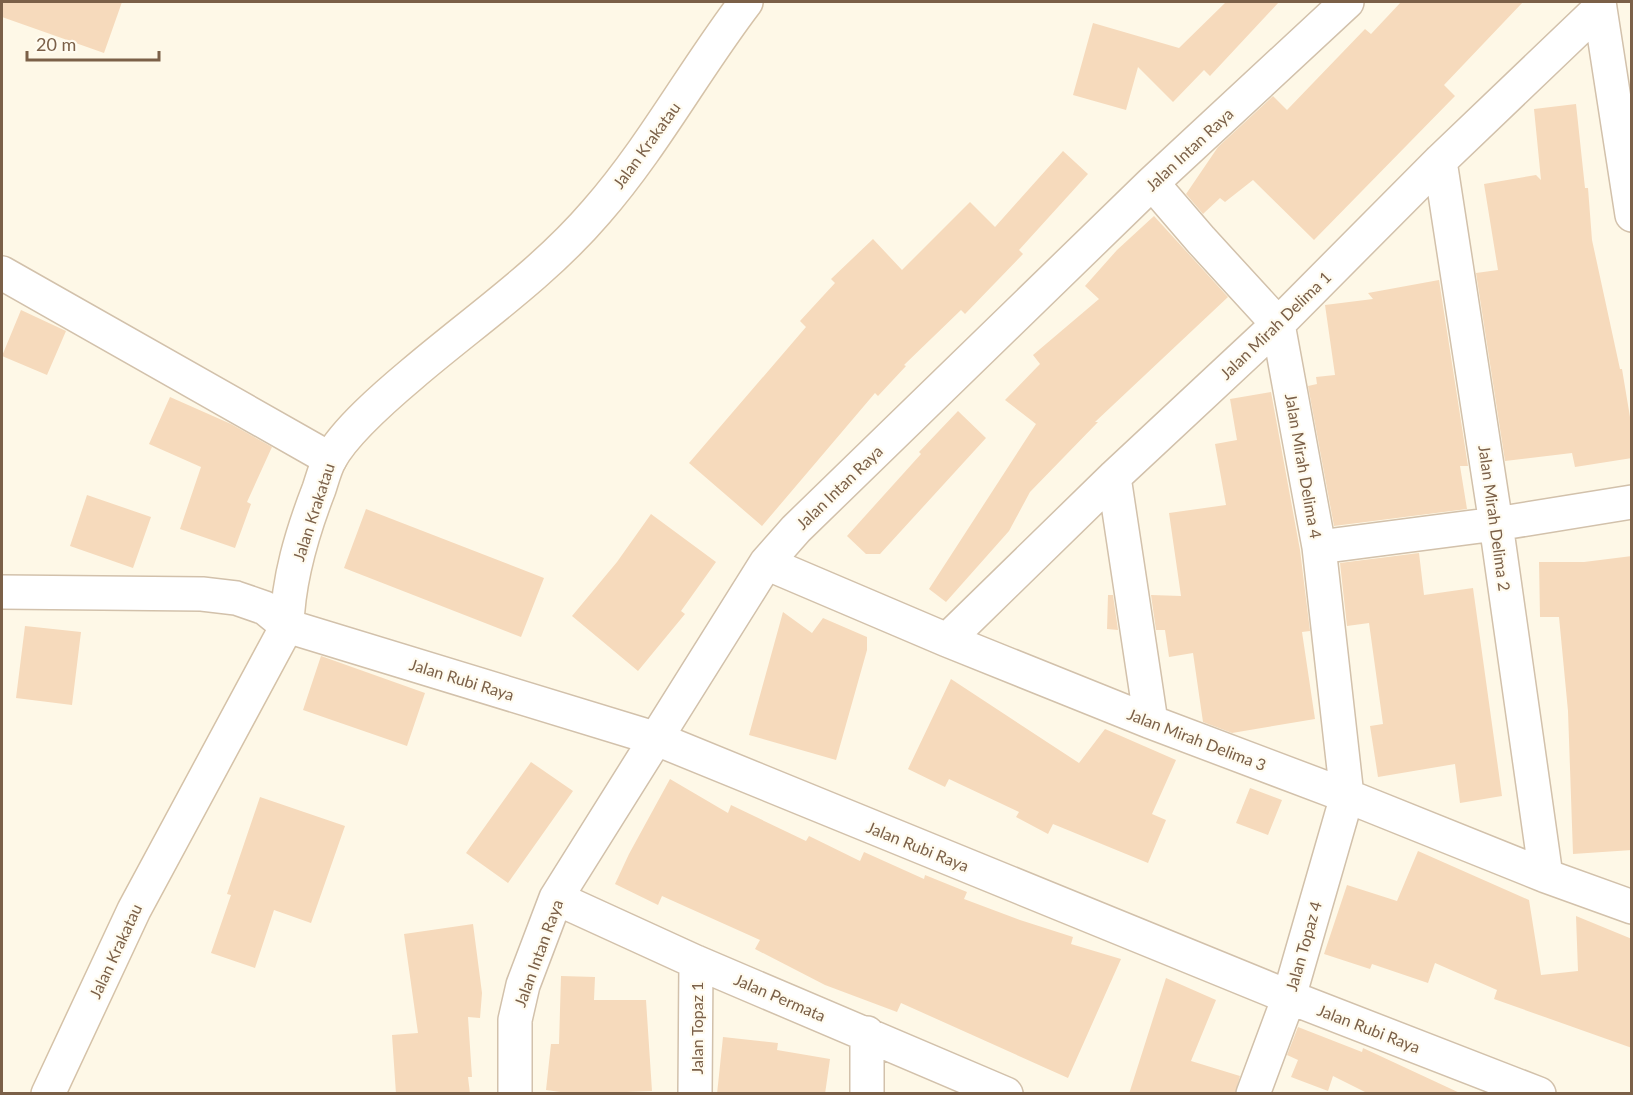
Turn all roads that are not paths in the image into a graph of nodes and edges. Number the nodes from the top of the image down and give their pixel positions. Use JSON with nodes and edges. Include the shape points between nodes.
{"nodes":[{"id":1,"x":746,"y":2,"type":"edge"},
{"id":2,"x":1347,"y":2,"type":"edge"},
{"id":3,"x":1600,"y":5,"type":"edge"},
{"id":4,"x":1440,"y":161,"type":"junction"},
{"id":5,"x":1152,"y":183,"type":"junction"},
{"id":6,"x":1632,"y":215,"type":"edge"},
{"id":7,"x":2,"y":273,"type":"edge"},
{"id":8,"x":1278,"y":324,"type":"junction"},
{"id":9,"x":330,"y":459,"type":"junction"},
{"id":10,"x":1114,"y":477,"type":"junction"},
{"id":11,"x":1632,"y":502,"type":"edge"},
{"id":12,"x":1496,"y":524,"type":"junction"},
{"id":13,"x":1319,"y":547,"type":"junction"},
{"id":14,"x":766,"y":563,"type":"junction"},
{"id":15,"x":2,"y":592,"type":"edge"},
{"id":16,"x":287,"y":626,"type":"junction"},
{"id":17,"x":947,"y":640,"type":"junction"},
{"id":18,"x":1151,"y":722,"type":"junction"},
{"id":19,"x":657,"y":739,"type":"junction"},
{"id":20,"x":1347,"y":796,"type":"junction"},
{"id":21,"x":1546,"y":876,"type":"junction"},
{"id":22,"x":556,"y":898,"type":"junction"},
{"id":23,"x":1632,"y":907,"type":"edge"},
{"id":24,"x":696,"y":962,"type":"junction"},
{"id":25,"x":1289,"y":997,"type":"junction"},
{"id":26,"x":867,"y":1033,"type":"junction"},
{"id":27,"x":1534,"y":1092,"type":"edge"},
{"id":28,"x":48,"y":1094,"type":"edge"},
{"id":29,"x":515,"y":1094,"type":"edge"},
{"id":30,"x":695,"y":1094,"type":"edge"},
{"id":31,"x":867,"y":1094,"type":"edge"},
{"id":32,"x":1006,"y":1094,"type":"edge"},
{"id":33,"x":1253,"y":1094,"type":"edge"}],
"edges":[{"from":1,"to":9,"type":"street","name":"Jalan Krakatau","via":[[639,159],[595,213],[546,264],[395,389]]},
{"from":2,"to":5,"type":"street","name":"Jalan Intan Raya"},
{"from":3,"to":4,"type":"street","name":"Jalan Mirah Delima 1"},
{"from":3,"to":6,"type":"street"},
{"from":4,"to":8,"type":"street","name":"Jalan Mirah Delima 1"},
{"from":4,"to":12,"type":"street","name":"Jalan Mirah Delima 2"},
{"from":5,"to":8,"type":"street"},
{"from":5,"to":14,"type":"street","name":"Jalan Intan Raya","via":[[796,529]]},
{"from":7,"to":9,"type":"street"},
{"from":8,"to":10,"type":"street","name":"Jalan Mirah Delima 1"},
{"from":8,"to":13,"type":"street","name":"Jalan Mirah Delima 4"},
{"from":9,"to":16,"type":"street","name":"Jalan Krakatau","via":[[307,521],[288,597]]},
{"from":10,"to":17,"type":"street","name":"Jalan Mirah Delima 1"},
{"from":10,"to":18,"type":"street"},
{"from":11,"to":12,"type":"street"},
{"from":12,"to":13,"type":"street"},
{"from":12,"to":21,"type":"street","name":"Jalan Mirah Delima 2"},
{"from":13,"to":20,"type":"street","name":"Jalan Mirah Delima 4"},
{"from":14,"to":17,"type":"street","name":"Jalan Mirah Delima 3"},
{"from":14,"to":19,"type":"street","name":"Jalan Intan Raya"},
{"from":15,"to":16,"type":"street","via":[[202,594],[236,598],[265,608]]},
{"from":16,"to":19,"type":"street","name":"Jalan Rubi Raya"},
{"from":16,"to":28,"type":"street","name":"Jalan Krakatau","via":[[134,910]]},
{"from":17,"to":18,"type":"street","name":"Jalan Mirah Delima 3"},
{"from":18,"to":20,"type":"street","name":"Jalan Mirah Delima 3"},
{"from":19,"to":22,"type":"street","name":"Jalan Intan Raya"},
{"from":19,"to":25,"type":"street","name":"Jalan Rubi Raya"},
{"from":20,"to":21,"type":"street","name":"Jalan Mirah Delima 3"},
{"from":20,"to":25,"type":"street","name":"Jalan Topaz 4"},
{"from":21,"to":23,"type":"street","name":"Jalan Mirah Delima 3"},
{"from":22,"to":24,"type":"street","name":"Jalan Permata"},
{"from":22,"to":29,"type":"street","name":"Jalan Intan Raya","via":[[523,985],[515,1020]]},
{"from":24,"to":26,"type":"street","name":"Jalan Permata"},
{"from":24,"to":30,"type":"street","name":"Jalan Topaz 1"},
{"from":25,"to":27,"type":"street","name":"Jalan Rubi Raya"},
{"from":25,"to":33,"type":"street","name":"Jalan Topaz 4"},
{"from":26,"to":31,"type":"street"},
{"from":26,"to":32,"type":"street","name":"Jalan Permata"}]}
